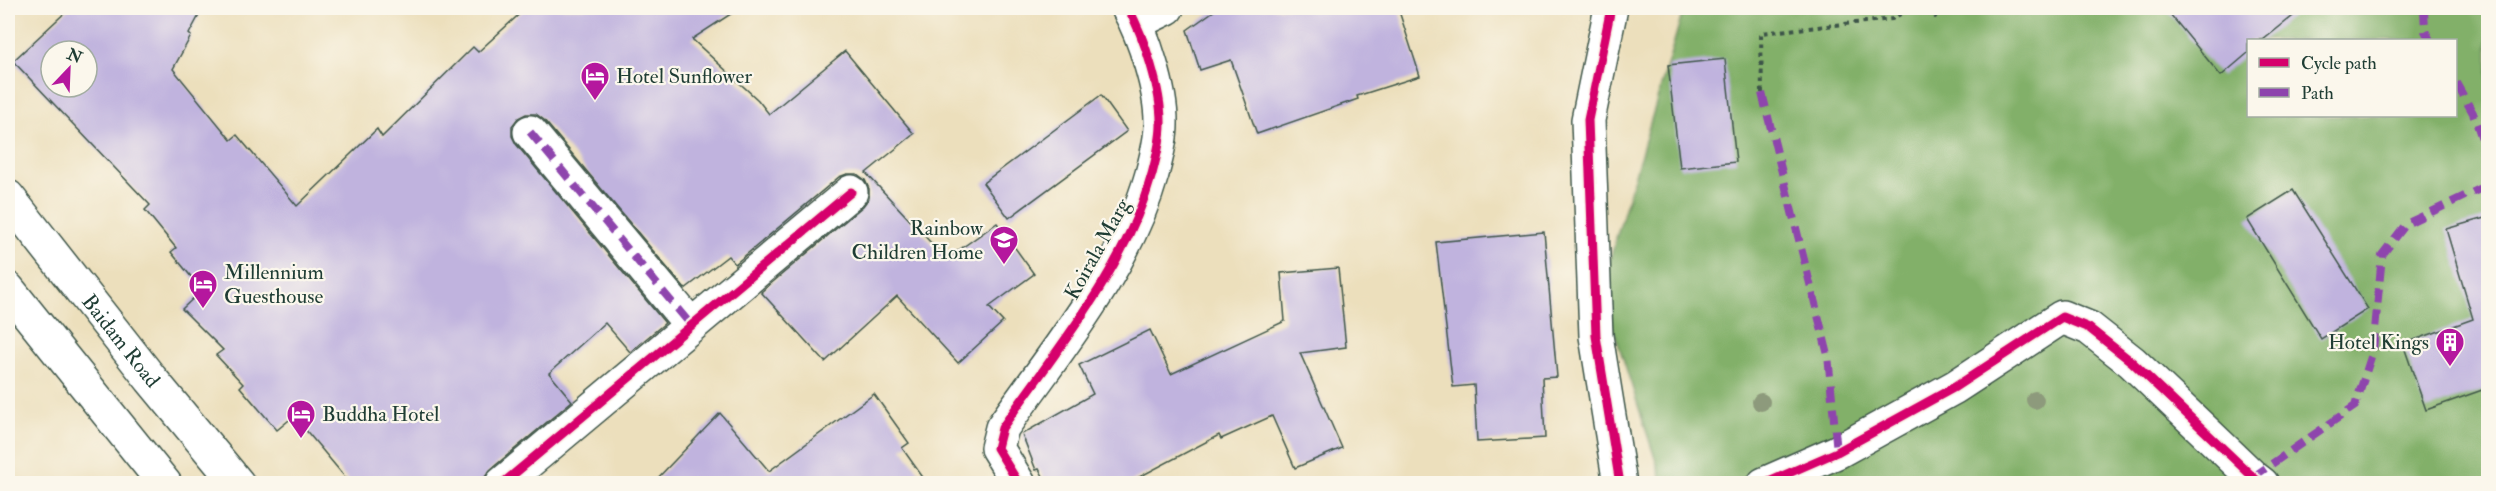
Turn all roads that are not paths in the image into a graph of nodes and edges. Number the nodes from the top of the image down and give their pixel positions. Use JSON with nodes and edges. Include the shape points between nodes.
{"nodes":[{"id":1,"x":1167,"y":8,"type":"edge"},
{"id":2,"x":1611,"y":8,"type":"edge"},
{"id":3,"x":1132,"y":15,"type":"edge"},
{"id":4,"x":530,"y":132,"type":"dead end"},
{"id":5,"x":851,"y":192,"type":"dead end"},
{"id":6,"x":8,"y":196,"type":"edge"},
{"id":7,"x":8,"y":289,"type":"edge"},
{"id":8,"x":691,"y":326,"type":"junction"},
{"id":9,"x":165,"y":483,"type":"edge"},
{"id":10,"x":238,"y":483,"type":"edge"},
{"id":11,"x":502,"y":483,"type":"edge"},
{"id":12,"x":1019,"y":483,"type":"edge"},
{"id":13,"x":1620,"y":483,"type":"edge"},
{"id":14,"x":1764,"y":483,"type":"edge"},
{"id":15,"x":2262,"y":483,"type":"edge"}],
"edges":[{"from":1,"to":3,"type":"street"},
{"from":2,"to":13,"type":"street","via":[[1588,120],[1596,336]]},
{"from":3,"to":12,"type":"street","name":"Koirala Marg","via":[[1154,78],[1161,125],[1155,162],[1133,227],[1104,281],[1002,429],[997,448]]},
{"from":4,"to":8,"type":"street"},
{"from":5,"to":8,"type":"street"},
{"from":6,"to":10,"type":"street","name":"Baidam Road"},
{"from":7,"to":9,"type":"street"},
{"from":8,"to":11,"type":"street"},
{"from":14,"to":15,"type":"street","via":[[1837,452],[1954,387],[2062,317],[2089,328],[2132,362]]}]}
